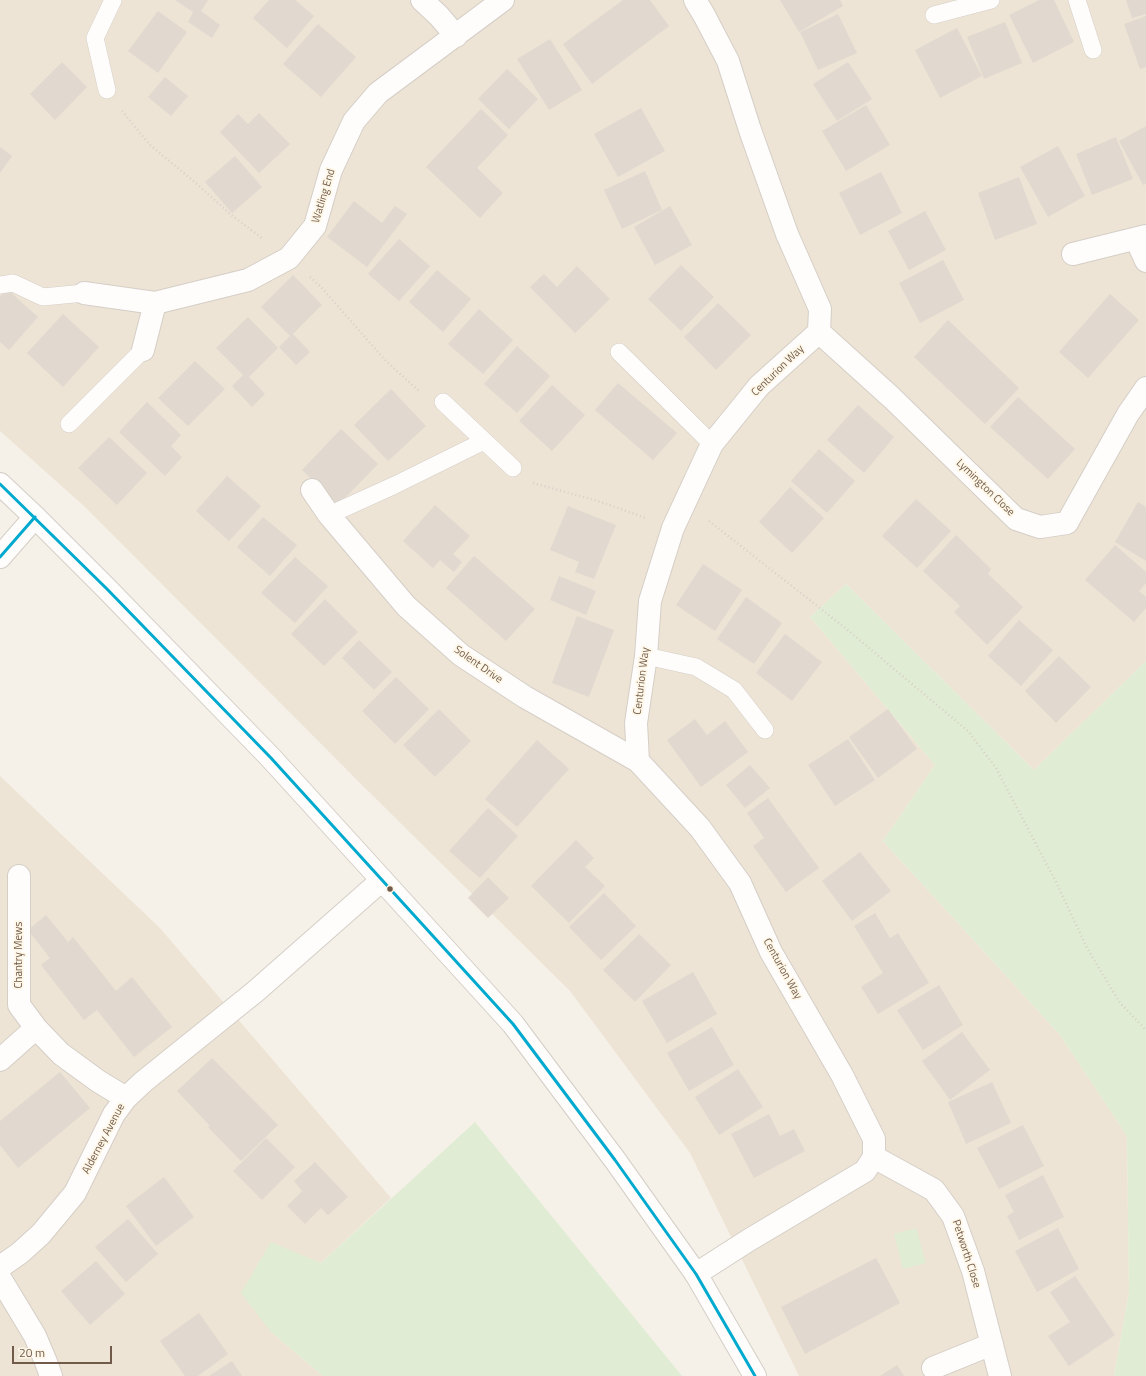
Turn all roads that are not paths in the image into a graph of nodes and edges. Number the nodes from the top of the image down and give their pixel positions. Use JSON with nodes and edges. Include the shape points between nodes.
{"nodes":[{"id":1,"x":113,"y":0,"type":"edge"},
{"id":2,"x":422,"y":0,"type":"edge"},
{"id":3,"x":503,"y":0,"type":"edge"},
{"id":4,"x":695,"y":0,"type":"edge"},
{"id":5,"x":991,"y":0,"type":"edge"},
{"id":6,"x":1077,"y":0,"type":"edge"},
{"id":7,"x":934,"y":15,"type":"dead end"},
{"id":8,"x":456,"y":36,"type":"junction"},
{"id":9,"x":1093,"y":50,"type":"dead end"},
{"id":10,"x":107,"y":90,"type":"dead end"},
{"id":11,"x":1141,"y":237,"type":"edge"},
{"id":12,"x":1073,"y":254,"type":"dead end"},
{"id":13,"x":1146,"y":261,"type":"edge"},
{"id":14,"x":0,"y":285,"type":"edge"},
{"id":15,"x":84,"y":293,"type":"joint"},
{"id":16,"x":155,"y":303,"type":"junction"},
{"id":17,"x":819,"y":332,"type":"junction"},
{"id":18,"x":143,"y":350,"type":"joint"},
{"id":19,"x":619,"y":352,"type":"dead end"},
{"id":20,"x":1146,"y":388,"type":"edge"},
{"id":21,"x":443,"y":402,"type":"dead end"},
{"id":22,"x":69,"y":424,"type":"dead end"},
{"id":23,"x":484,"y":441,"type":"junction"},
{"id":24,"x":712,"y":444,"type":"junction"},
{"id":25,"x":512,"y":468,"type":"dead end"},
{"id":26,"x":0,"y":484,"type":"edge"},
{"id":27,"x":312,"y":490,"type":"dead end"},
{"id":28,"x":329,"y":515,"type":"junction"},
{"id":29,"x":35,"y":517,"type":"junction"},
{"id":30,"x":0,"y":556,"type":"edge"},
{"id":31,"x":646,"y":656,"type":"junction"},
{"id":32,"x":765,"y":730,"type":"dead end"},
{"id":33,"x":638,"y":761,"type":"junction"},
{"id":34,"x":19,"y":876,"type":"dead end"},
{"id":35,"x":382,"y":880,"type":"junction"},
{"id":36,"x":36,"y":1028,"type":"junction"},
{"id":37,"x":0,"y":1060,"type":"edge"},
{"id":38,"x":126,"y":1098,"type":"junction"},
{"id":39,"x":874,"y":1157,"type":"junction"},
{"id":40,"x":0,"y":1267,"type":"edge"},
{"id":41,"x":696,"y":1274,"type":"junction"},
{"id":42,"x":0,"y":1278,"type":"edge"},
{"id":43,"x":992,"y":1344,"type":"junction"},
{"id":44,"x":933,"y":1368,"type":"dead end"},
{"id":45,"x":51,"y":1376,"type":"edge"},
{"id":46,"x":755,"y":1376,"type":"edge"},
{"id":47,"x":1000,"y":1376,"type":"edge"}],
"edges":[{"from":1,"to":10,"type":"lane","via":[[95,38]]},
{"from":2,"to":8,"type":"street"},
{"from":3,"to":8,"type":"street"},
{"from":4,"to":17,"type":"street","via":[[728,61],[787,234],[820,309]]},
{"from":5,"to":7,"type":"lane"},
{"from":6,"to":9,"type":"lane"},
{"from":8,"to":16,"type":"street","name":"Watling End","via":[[378,93],[354,120],[331,170],[315,226],[289,258],[248,280]]},
{"from":11,"to":12,"type":"street"},
{"from":11,"to":13,"type":"street"},
{"from":14,"to":15,"type":"lane","via":[[13,283],[43,296]]},
{"from":15,"to":16,"type":"street","name":"Watling End"},
{"from":16,"to":18,"type":"street"},
{"from":17,"to":20,"type":"street","name":"Lymington Close","via":[[892,398],[1016,519],[1040,527],[1067,523],[1128,414]]},
{"from":17,"to":24,"type":"street","name":"Centurion Way","via":[[759,386]]},
{"from":18,"to":22,"type":"lane"},
{"from":19,"to":24,"type":"lane"},
{"from":21,"to":23,"type":"lane"},
{"from":23,"to":25,"type":"lane"},
{"from":23,"to":28,"type":"lane"},
{"from":24,"to":31,"type":"street","name":"Centurion Way","via":[[673,528],[650,601]]},
{"from":26,"to":29,"type":"street"},
{"from":27,"to":28,"type":"street","name":"Solent Drive"},
{"from":28,"to":33,"type":"street","name":"Solent Drive","via":[[406,606],[461,655],[525,696]]},
{"from":29,"to":30,"type":"street"},
{"from":29,"to":35,"type":"street","via":[[271,758]]},
{"from":31,"to":32,"type":"lane","via":[[696,667],[734,690]]},
{"from":31,"to":33,"type":"street","name":"Centurion Way","via":[[636,722]]},
{"from":33,"to":39,"type":"street","name":"Centurion Way","via":[[700,828],[740,883],[771,952],[842,1075],[874,1139]]},
{"from":34,"to":36,"type":"street","name":"Chantry Mews","via":[[19,1005]]},
{"from":35,"to":38,"type":"street","name":"Alderney Avenue","via":[[256,991]]},
{"from":35,"to":41,"type":"street","via":[[513,1024]]},
{"from":36,"to":37,"type":"street"},
{"from":36,"to":38,"type":"street","name":"Chantry Mews","via":[[61,1054]]},
{"from":38,"to":40,"type":"street","name":"Alderney Avenue","via":[[108,1126],[75,1193],[41,1234]]},
{"from":39,"to":41,"type":"street","via":[[865,1171]]},
{"from":39,"to":43,"type":"street","name":"Petworth Close","via":[[934,1190],[953,1216],[973,1271]]},
{"from":41,"to":46,"type":"street"},
{"from":42,"to":45,"type":"street","via":[[34,1336]]},
{"from":43,"to":44,"type":"street"},
{"from":43,"to":47,"type":"street","name":"Petworth Close"}]}
